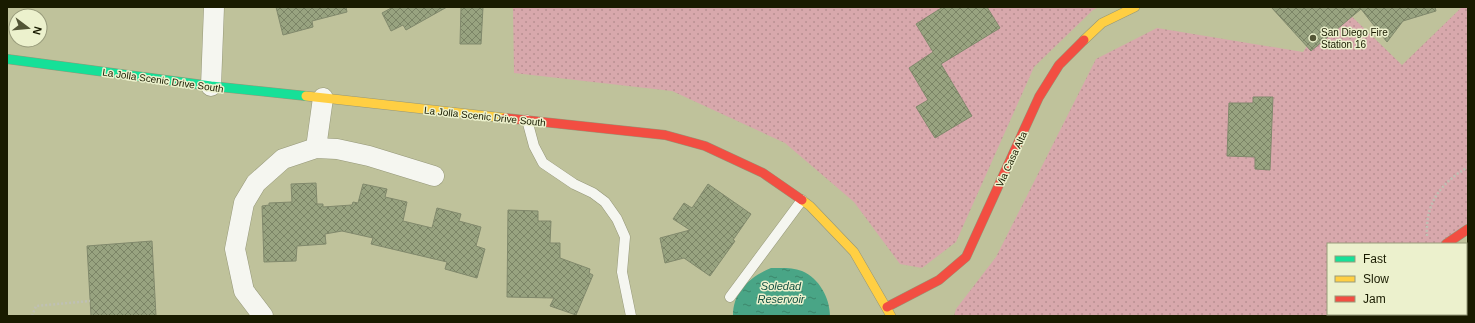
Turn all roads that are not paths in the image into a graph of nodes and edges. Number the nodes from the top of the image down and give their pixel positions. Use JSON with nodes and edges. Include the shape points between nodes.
{"nodes":[{"id":1,"x":214,"y":7,"type":"edge"},
{"id":2,"x":1135,"y":7,"type":"edge"},
{"id":3,"x":7,"y":59,"type":"edge"},
{"id":4,"x":211,"y":86,"type":"junction"},
{"id":5,"x":323,"y":98,"type":"junction"},
{"id":6,"x":527,"y":120,"type":"junction"},
{"id":7,"x":316,"y":148,"type":"junction"},
{"id":8,"x":434,"y":176,"type":"dead end"},
{"id":9,"x":802,"y":200,"type":"junction"},
{"id":10,"x":1468,"y":229,"type":"edge"},
{"id":11,"x":1447,"y":243,"type":"edge"},
{"id":12,"x":730,"y":297,"type":"dead end"},
{"id":13,"x":889,"y":312,"type":"edge"},
{"id":14,"x":263,"y":316,"type":"edge"},
{"id":15,"x":631,"y":316,"type":"edge"}],
"edges":[{"from":1,"to":4,"type":"street"},
{"from":2,"to":13,"type":"street","name":"Via Casa Alta","via":[[1102,23],[1059,65],[1039,97],[966,257],[954,270],[927,290]]},
{"from":3,"to":4,"type":"street","name":"La Jolla Scenic Drive South"},
{"from":4,"to":5,"type":"street","name":"La Jolla Scenic Drive South"},
{"from":5,"to":6,"type":"street","name":"La Jolla Scenic Drive South"},
{"from":5,"to":7,"type":"street"},
{"from":6,"to":9,"type":"street","name":"La Jolla Scenic Drive South","via":[[664,135],[704,146],[762,173]]},
{"from":6,"to":15,"type":"lane","via":[[534,146],[543,163],[605,202],[617,219],[625,237],[622,272]]},
{"from":7,"to":8,"type":"street","via":[[369,156]]},
{"from":7,"to":14,"type":"street","via":[[283,159],[256,183],[244,203],[235,249],[244,291]]},
{"from":9,"to":12,"type":"lane"},
{"from":9,"to":13,"type":"street","name":"La Jolla Scenic Drive South","via":[[854,252]]},
{"from":10,"to":11,"type":"street"}]}
